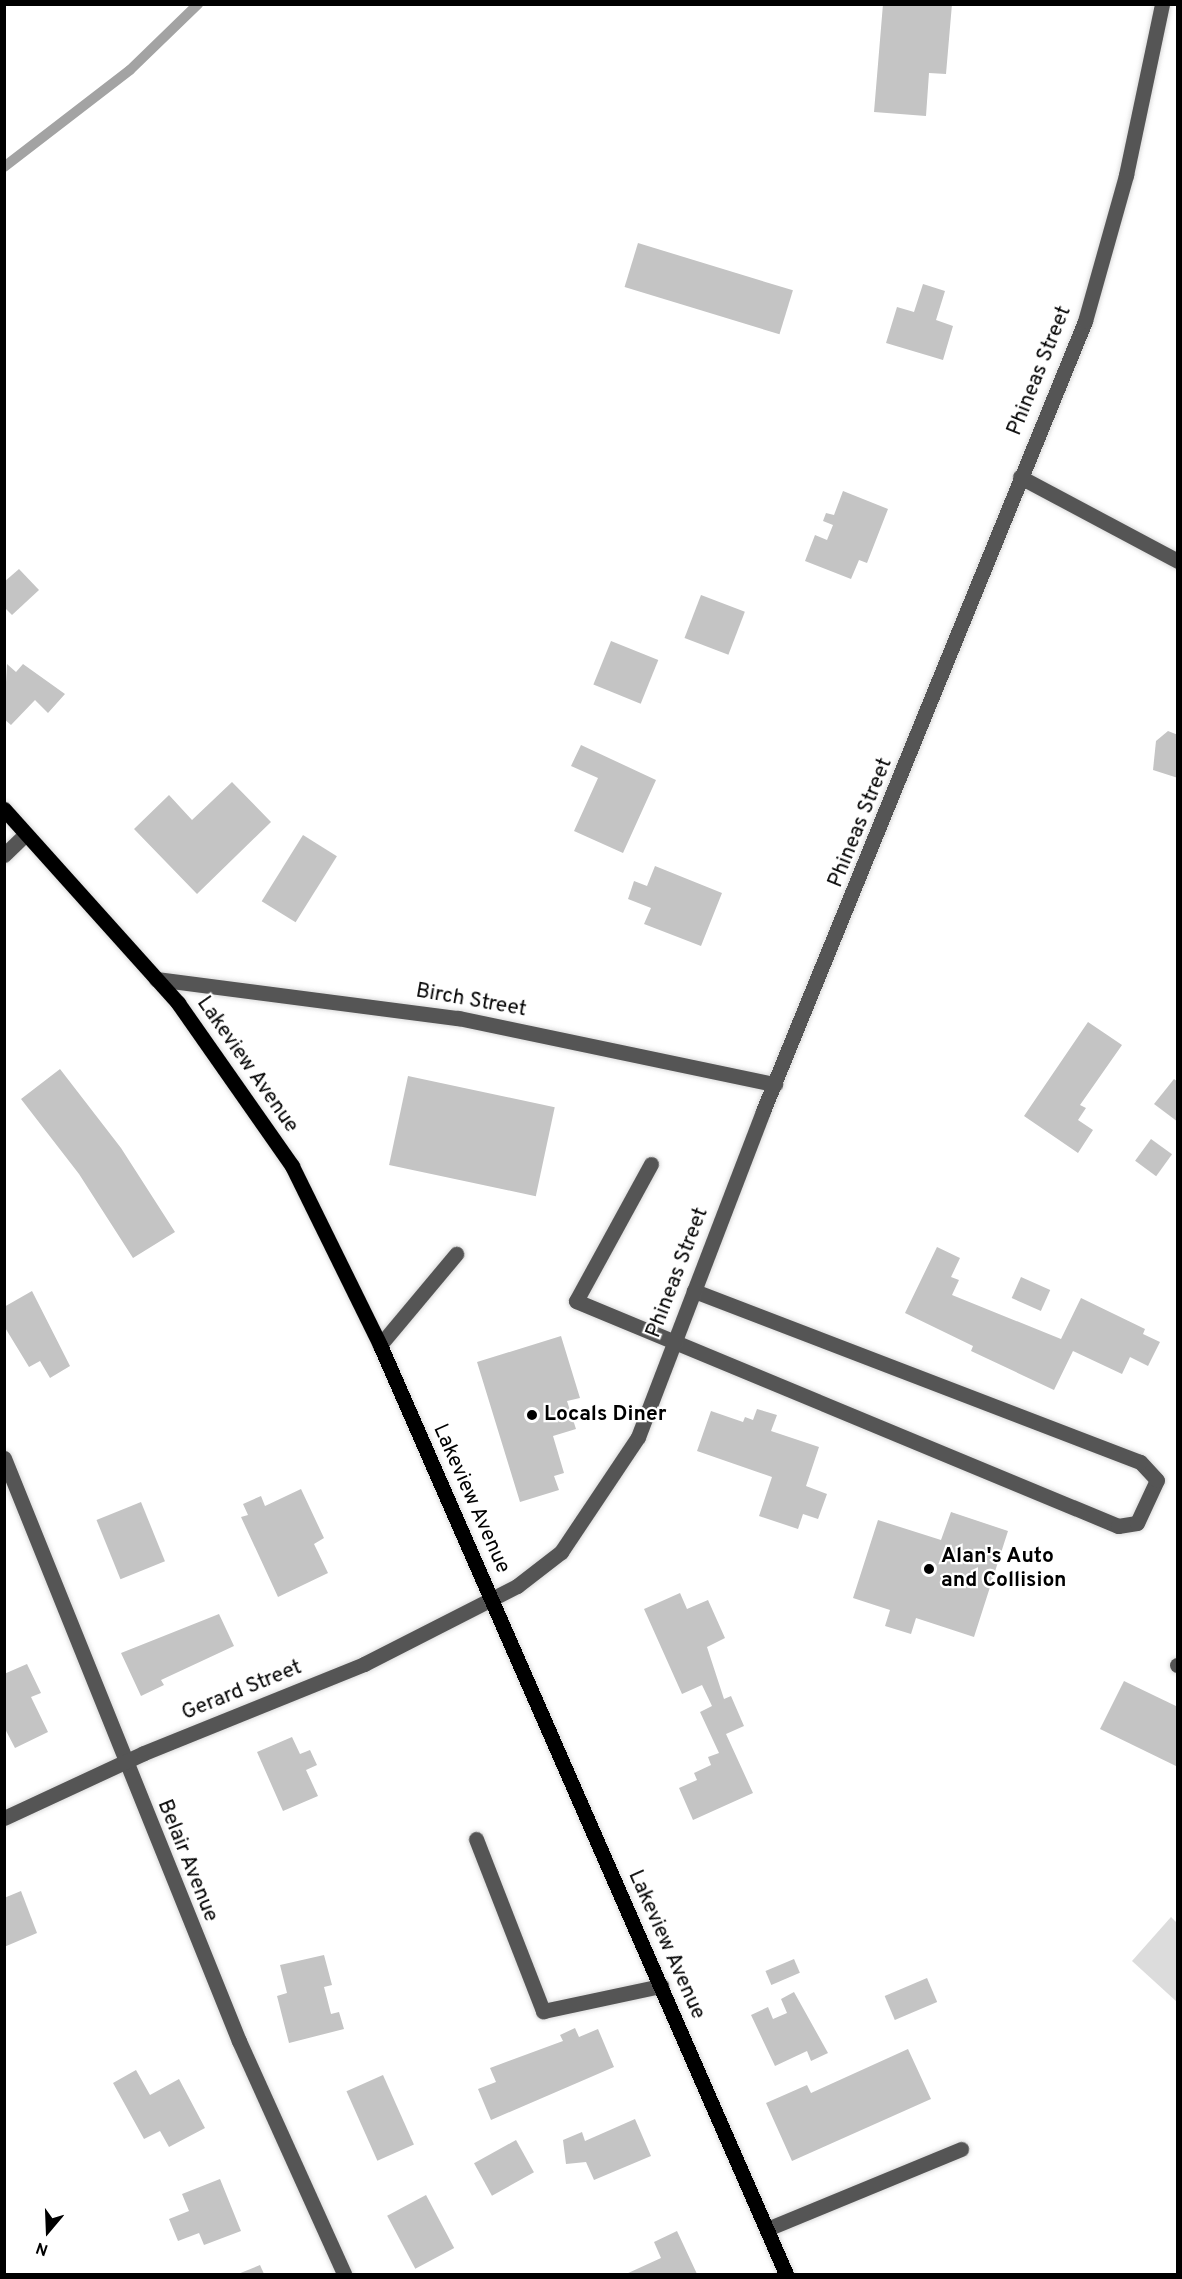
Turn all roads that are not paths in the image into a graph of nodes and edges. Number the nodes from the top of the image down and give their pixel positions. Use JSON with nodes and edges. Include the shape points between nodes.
{"nodes":[{"id":1,"x":1161,"y":4,"type":"edge"},
{"id":2,"x":1020,"y":477,"type":"junction"},
{"id":3,"x":1178,"y":561,"type":"edge"},
{"id":4,"x":4,"y":809,"type":"edge"},
{"id":5,"x":26,"y":834,"type":"junction"},
{"id":6,"x":4,"y":855,"type":"edge"},
{"id":7,"x":156,"y":979,"type":"junction"},
{"id":8,"x":775,"y":1084,"type":"junction"},
{"id":9,"x":651,"y":1164,"type":"dead end"},
{"id":10,"x":456,"y":1254,"type":"dead end"},
{"id":11,"x":694,"y":1291,"type":"junction"},
{"id":12,"x":380,"y":1345,"type":"junction"},
{"id":13,"x":673,"y":1346,"type":"junction"},
{"id":14,"x":4,"y":1458,"type":"edge"},
{"id":15,"x":493,"y":1600,"type":"junction"},
{"id":16,"x":124,"y":1762,"type":"junction"},
{"id":17,"x":4,"y":1818,"type":"edge"},
{"id":18,"x":476,"y":1839,"type":"dead end"},
{"id":19,"x":661,"y":1986,"type":"junction"},
{"id":20,"x":961,"y":2149,"type":"dead end"},
{"id":21,"x":766,"y":2229,"type":"junction"},
{"id":22,"x":344,"y":2274,"type":"edge"},
{"id":23,"x":786,"y":2274,"type":"edge"}],
"edges":[{"from":1,"to":2,"type":"street","name":"Phineas Street","via":[[1107,246],[1084,321]]},
{"from":2,"to":3,"type":"street"},
{"from":2,"to":8,"type":"street","name":"Phineas Street"},
{"from":4,"to":5,"type":"main road","name":"Lakeview Avenue"},
{"from":5,"to":6,"type":"street"},
{"from":5,"to":7,"type":"main road","name":"Lakeview Avenue"},
{"from":7,"to":8,"type":"street","name":"Birch Street","via":[[458,1018]]},
{"from":7,"to":12,"type":"main road","name":"Lakeview Avenue","via":[[292,1166]]},
{"from":8,"to":11,"type":"street","name":"Phineas Street"},
{"from":9,"to":13,"type":"street","via":[[576,1301]]},
{"from":10,"to":12,"type":"street"},
{"from":11,"to":13,"type":"street","name":"Phineas Street"},
{"from":11,"to":13,"type":"street","via":[[1140,1462],[1157,1480],[1137,1523],[1118,1526]]},
{"from":12,"to":15,"type":"main road","name":"Lakeview Avenue"},
{"from":13,"to":15,"type":"street","name":"Phineas Street","via":[[638,1437],[561,1552]]},
{"from":14,"to":16,"type":"street","name":"Belair Avenue"},
{"from":15,"to":16,"type":"street","name":"Gerard Street","via":[[364,1664]]},
{"from":15,"to":19,"type":"main road","name":"Lakeview Avenue"},
{"from":16,"to":17,"type":"street","name":"Gerard Street"},
{"from":16,"to":22,"type":"street","name":"Belair Avenue","via":[[239,2042]]},
{"from":18,"to":19,"type":"street","via":[[543,2011]]},
{"from":19,"to":21,"type":"main road","name":"Lakeview Avenue"},
{"from":20,"to":21,"type":"street"},
{"from":21,"to":23,"type":"main road","name":"Lakeview Avenue"}]}
